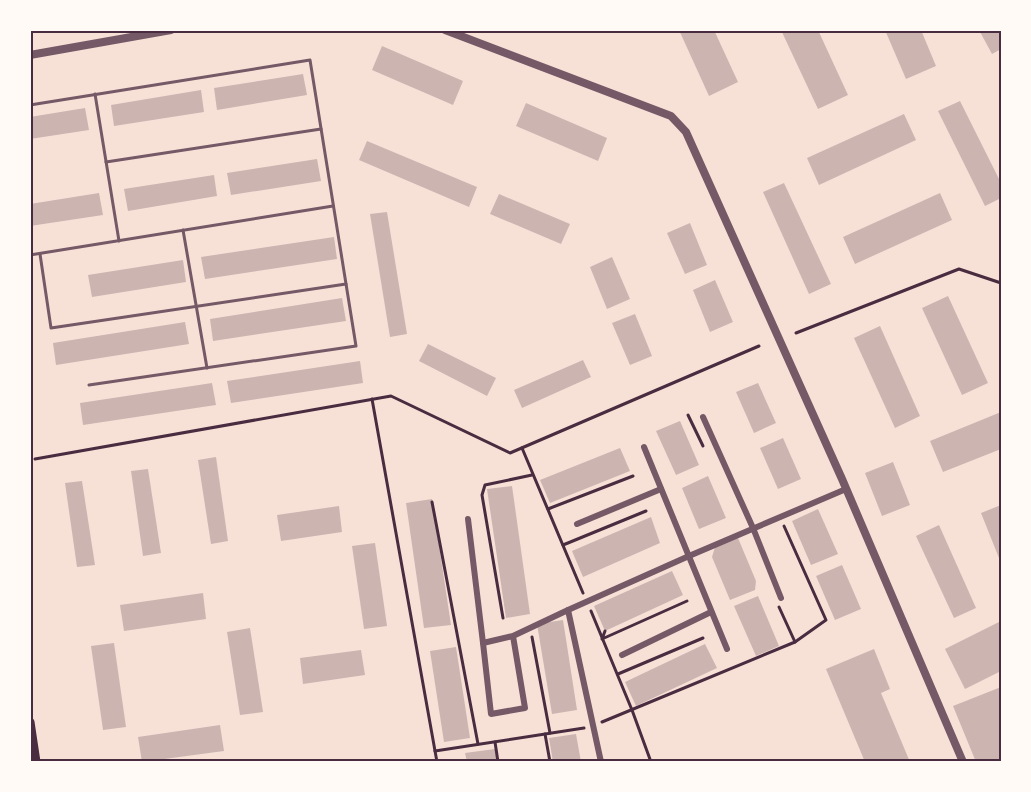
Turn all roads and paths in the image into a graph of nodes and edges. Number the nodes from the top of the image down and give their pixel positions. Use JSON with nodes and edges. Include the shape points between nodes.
{"nodes":[{"id":1,"x":171,"y":30,"type":"edge"},
{"id":2,"x":446,"y":30,"type":"edge"},
{"id":3,"x":30,"y":55,"type":"edge"},
{"id":4,"x":95,"y":94,"type":"junction"},
{"id":5,"x":30,"y":105,"type":"edge"},
{"id":6,"x":321,"y":129,"type":"junction"},
{"id":7,"x":106,"y":162,"type":"junction"},
{"id":8,"x":333,"y":206,"type":"junction"},
{"id":9,"x":183,"y":230,"type":"junction"},
{"id":10,"x":119,"y":241,"type":"junction"},
{"id":11,"x":40,"y":254,"type":"junction"},
{"id":12,"x":30,"y":255,"type":"edge"},
{"id":13,"x":1001,"y":283,"type":"edge"},
{"id":14,"x":346,"y":284,"type":"junction"},
{"id":15,"x":196,"y":306,"type":"junction"},
{"id":16,"x":796,"y":333,"type":"dead end"},
{"id":17,"x":759,"y":346,"type":"dead end"},
{"id":18,"x":207,"y":368,"type":"junction"},
{"id":19,"x":89,"y":385,"type":"dead end"},
{"id":20,"x":372,"y":399,"type":"junction"},
{"id":21,"x":703,"y":417,"type":"dead end"},
{"id":22,"x":644,"y":447,"type":"dead end"},
{"id":23,"x":35,"y":459,"type":"dead end"},
{"id":24,"x":533,"y":474,"type":"dead end"},
{"id":25,"x":633,"y":476,"type":"dead end"},
{"id":26,"x":661,"y":489,"type":"junction"},
{"id":27,"x":846,"y":489,"type":"junction"},
{"id":28,"x":432,"y":502,"type":"dead end"},
{"id":29,"x":548,"y":509,"type":"dead end"},
{"id":30,"x":646,"y":511,"type":"dead end"},
{"id":31,"x":468,"y":519,"type":"dead end"},
{"id":32,"x":782,"y":521,"type":"dead end"},
{"id":33,"x":577,"y":524,"type":"dead end"},
{"id":34,"x":753,"y":528,"type":"junction"},
{"id":35,"x":563,"y":545,"type":"dead end"},
{"id":36,"x":688,"y":556,"type":"junction"},
{"id":37,"x":781,"y":598,"type":"dead end"},
{"id":38,"x":687,"y":601,"type":"dead end"},
{"id":39,"x":568,"y":610,"type":"junction"},
{"id":40,"x":711,"y":612,"type":"junction"},
{"id":41,"x":503,"y":618,"type":"dead end"},
{"id":42,"x":530,"y":628,"type":"junction"},
{"id":43,"x":605,"y":631,"type":"dead end"},
{"id":44,"x":513,"y":636,"type":"junction"},
{"id":45,"x":703,"y":638,"type":"dead end"},
{"id":46,"x":795,"y":642,"type":"dead end"},
{"id":47,"x":483,"y":643,"type":"junction"},
{"id":48,"x":727,"y":649,"type":"dead end"},
{"id":49,"x":622,"y":655,"type":"dead end"},
{"id":50,"x":618,"y":674,"type":"dead end"},
{"id":51,"x":30,"y":722,"type":"edge"},
{"id":52,"x":593,"y":726,"type":"junction"},
{"id":53,"x":550,"y":733,"type":"junction"},
{"id":54,"x":545,"y":734,"type":"junction"},
{"id":55,"x":495,"y":742,"type":"junction"},
{"id":56,"x":478,"y":744,"type":"junction"},
{"id":57,"x":435,"y":751,"type":"junction"},
{"id":58,"x":36,"y":762,"type":"edge"},
{"id":59,"x":437,"y":762,"type":"edge"},
{"id":60,"x":498,"y":762,"type":"edge"},
{"id":61,"x":550,"y":762,"type":"edge"},
{"id":62,"x":601,"y":762,"type":"edge"},
{"id":63,"x":963,"y":762,"type":"edge"}],
"edges":[{"from":1,"to":3,"type":"street"},
{"from":2,"to":27,"type":"street","via":[[671,116],[686,132]]},
{"from":4,"to":5,"type":"lane"},
{"from":4,"to":6,"type":"lane","via":[[310,60]]},
{"from":4,"to":7,"type":"lane"},
{"from":6,"to":7,"type":"lane"},
{"from":6,"to":8,"type":"lane"},
{"from":7,"to":10,"type":"lane"},
{"from":8,"to":9,"type":"lane"},
{"from":8,"to":14,"type":"lane"},
{"from":9,"to":10,"type":"lane"},
{"from":9,"to":15,"type":"lane"},
{"from":10,"to":11,"type":"lane"},
{"from":11,"to":12,"type":"lane"},
{"from":11,"to":15,"type":"lane","via":[[51,328]]},
{"from":13,"to":16,"type":"path","via":[[959,269]]},
{"from":14,"to":15,"type":"lane"},
{"from":14,"to":18,"type":"lane","via":[[356,346]]},
{"from":15,"to":18,"type":"lane"},
{"from":17,"to":20,"type":"path","via":[[510,453],[391,396]]},
{"from":18,"to":19,"type":"lane"},
{"from":20,"to":23,"type":"path"},
{"from":20,"to":57,"type":"path"},
{"from":21,"to":34,"type":"street"},
{"from":22,"to":26,"type":"street"},
{"from":24,"to":41,"type":"path","via":[[484,485],[482,495]]},
{"from":25,"to":29,"type":"path"},
{"from":26,"to":33,"type":"street"},
{"from":26,"to":36,"type":"street"},
{"from":27,"to":34,"type":"street"},
{"from":27,"to":63,"type":"street"},
{"from":28,"to":56,"type":"path"},
{"from":30,"to":35,"type":"path"},
{"from":31,"to":47,"type":"street"},
{"from":32,"to":46,"type":"path","via":[[826,620]]},
{"from":34,"to":36,"type":"street"},
{"from":34,"to":37,"type":"street"},
{"from":36,"to":39,"type":"street"},
{"from":36,"to":40,"type":"street"},
{"from":38,"to":43,"type":"path","via":[[603,639]]},
{"from":39,"to":42,"type":"street"},
{"from":39,"to":52,"type":"street"},
{"from":40,"to":48,"type":"street"},
{"from":40,"to":49,"type":"street"},
{"from":42,"to":44,"type":"street"},
{"from":42,"to":53,"type":"path"},
{"from":44,"to":47,"type":"street"},
{"from":44,"to":47,"type":"street","via":[[525,708],[491,714]]},
{"from":45,"to":50,"type":"path"},
{"from":51,"to":58,"type":"main road"},
{"from":52,"to":53,"type":"path"},
{"from":52,"to":62,"type":"street"},
{"from":53,"to":54,"type":"path"},
{"from":54,"to":55,"type":"path"},
{"from":54,"to":61,"type":"path"},
{"from":55,"to":56,"type":"path"},
{"from":55,"to":60,"type":"path"},
{"from":56,"to":57,"type":"path"},
{"from":57,"to":59,"type":"path"}]}
